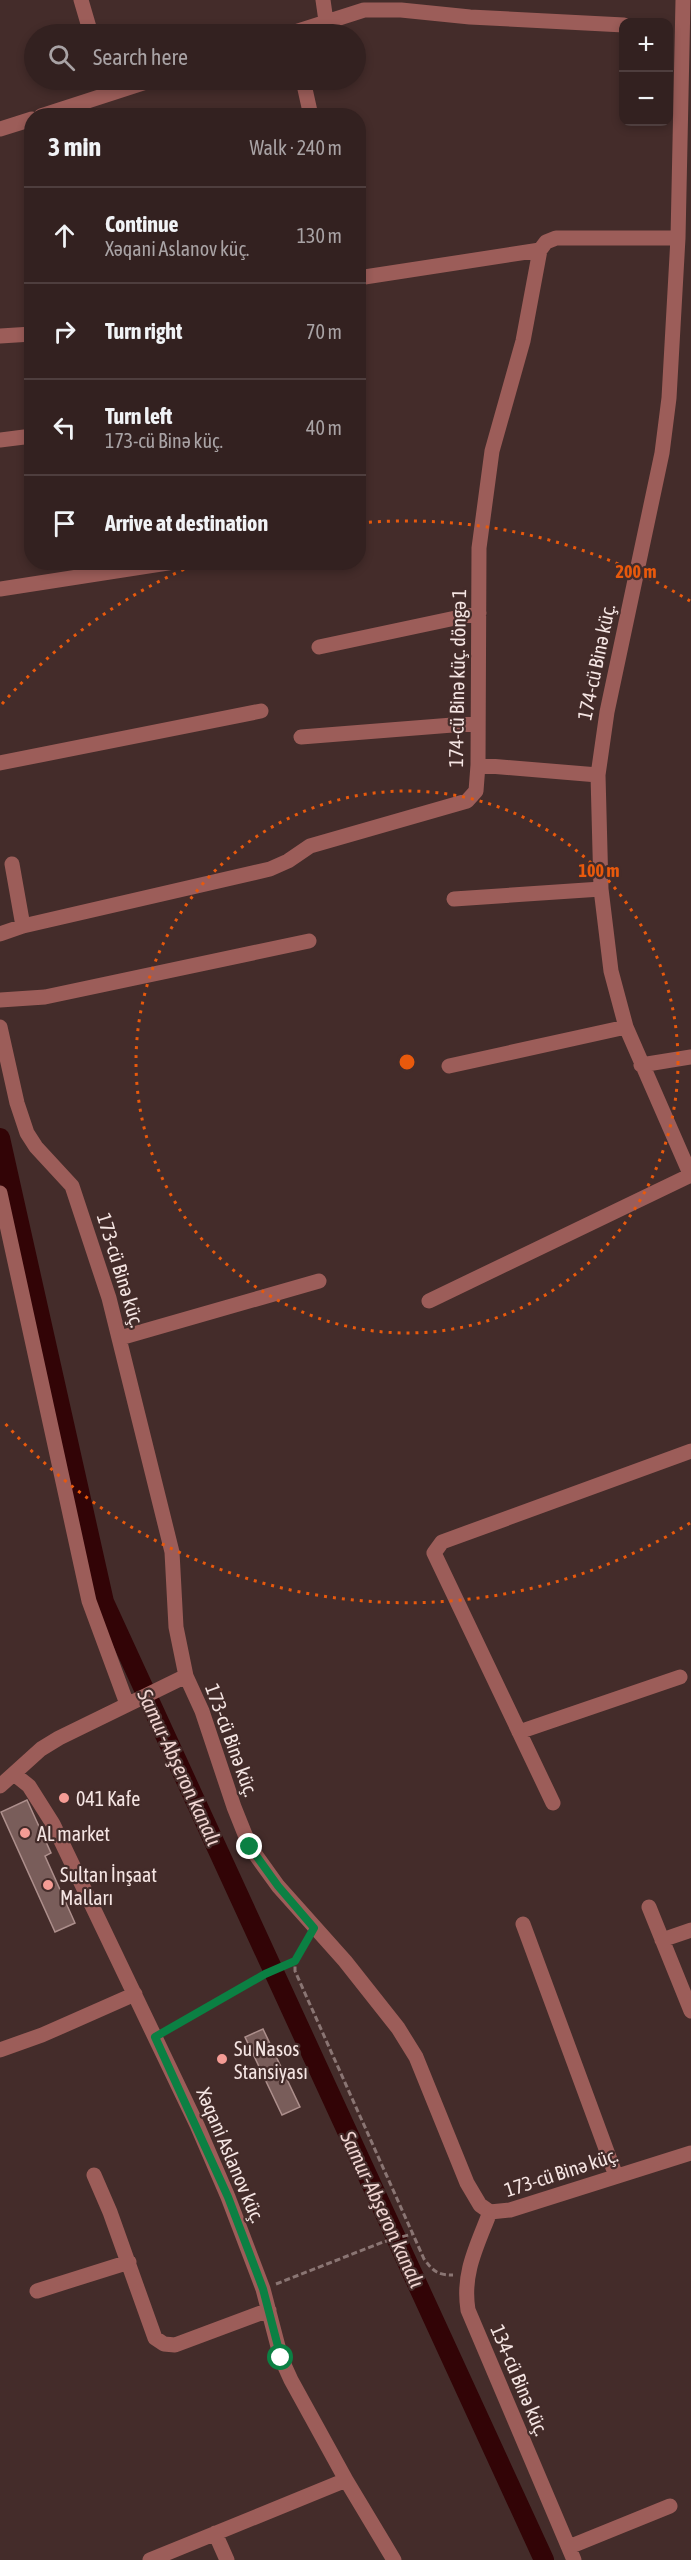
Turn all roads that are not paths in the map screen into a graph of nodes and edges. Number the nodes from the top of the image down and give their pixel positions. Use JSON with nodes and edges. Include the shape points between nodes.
{"nodes":[{"id":1,"x":81,"y":0,"type":"edge"},
{"id":2,"x":322,"y":0,"type":"edge"},
{"id":3,"x":683,"y":0,"type":"edge"},
{"id":4,"x":443,"y":7,"type":"edge"},
{"id":5,"x":326,"y":21,"type":"junction"},
{"id":6,"x":88,"y":24,"type":"edge"},
{"id":7,"x":318,"y":24,"type":"edge"},
{"id":8,"x":619,"y":25,"type":"edge"},
{"id":9,"x":681,"y":28,"type":"edge"},
{"id":10,"x":98,"y":90,"type":"edge"},
{"id":11,"x":305,"y":90,"type":"edge"},
{"id":12,"x":59,"y":108,"type":"edge"},
{"id":13,"x":309,"y":108,"type":"edge"},
{"id":14,"x":24,"y":122,"type":"edge"},
{"id":15,"x":0,"y":129,"type":"edge"},
{"id":16,"x":678,"y":238,"type":"junction"},
{"id":17,"x":540,"y":250,"type":"junction"},
{"id":18,"x":366,"y":277,"type":"edge"},
{"id":19,"x":24,"y":334,"type":"edge"},
{"id":20,"x":0,"y":336,"type":"edge"},
{"id":21,"x":24,"y":437,"type":"edge"},
{"id":22,"x":0,"y":440,"type":"edge"},
{"id":23,"x":122,"y":570,"type":"edge"},
{"id":24,"x":0,"y":589,"type":"edge"},
{"id":25,"x":479,"y":613,"type":"junction"},
{"id":26,"x":319,"y":647,"type":"dead end"},
{"id":27,"x":261,"y":711,"type":"dead end"},
{"id":28,"x":478,"y":723,"type":"junction"},
{"id":29,"x":301,"y":737,"type":"dead end"},
{"id":30,"x":0,"y":763,"type":"edge"},
{"id":31,"x":478,"y":765,"type":"junction"},
{"id":32,"x":598,"y":775,"type":"junction"},
{"id":33,"x":12,"y":864,"type":"dead end"},
{"id":34,"x":601,"y":889,"type":"junction"},
{"id":35,"x":454,"y":899,"type":"dead end"},
{"id":36,"x":23,"y":926,"type":"junction"},
{"id":37,"x":0,"y":934,"type":"edge"},
{"id":38,"x":309,"y":941,"type":"dead end"},
{"id":39,"x":0,"y":1000,"type":"edge"},
{"id":40,"x":626,"y":1027,"type":"junction"},
{"id":41,"x":0,"y":1028,"type":"edge"},
{"id":42,"x":691,"y":1057,"type":"edge"},
{"id":43,"x":641,"y":1065,"type":"junction"},
{"id":44,"x":449,"y":1066,"type":"dead end"},
{"id":45,"x":691,"y":1176,"type":"edge"},
{"id":46,"x":0,"y":1193,"type":"edge"},
{"id":47,"x":319,"y":1281,"type":"dead end"},
{"id":48,"x":429,"y":1300,"type":"dead end"},
{"id":49,"x":120,"y":1338,"type":"junction"},
{"id":50,"x":691,"y":1451,"type":"edge"},
{"id":51,"x":186,"y":1676,"type":"junction"},
{"id":52,"x":680,"y":1677,"type":"dead end"},
{"id":53,"x":128,"y":1704,"type":"junction"},
{"id":54,"x":519,"y":1732,"type":"junction"},
{"id":55,"x":14,"y":1774,"type":"junction"},
{"id":56,"x":0,"y":1786,"type":"edge"},
{"id":57,"x":553,"y":1803,"type":"dead end"},
{"id":58,"x":649,"y":1907,"type":"dead end"},
{"id":59,"x":523,"y":1924,"type":"dead end"},
{"id":60,"x":691,"y":1930,"type":"edge"},
{"id":61,"x":662,"y":1940,"type":"junction"},
{"id":62,"x":135,"y":1994,"type":"junction"},
{"id":63,"x":691,"y":2011,"type":"edge"},
{"id":64,"x":0,"y":2050,"type":"edge"},
{"id":65,"x":691,"y":2154,"type":"edge"},
{"id":66,"x":94,"y":2175,"type":"dead end"},
{"id":67,"x":616,"y":2176,"type":"junction"},
{"id":68,"x":490,"y":2212,"type":"junction"},
{"id":69,"x":129,"y":2262,"type":"junction"},
{"id":70,"x":37,"y":2291,"type":"dead end"},
{"id":71,"x":269,"y":2310,"type":"junction"},
{"id":72,"x":346,"y":2480,"type":"junction"},
{"id":73,"x":670,"y":2506,"type":"dead end"},
{"id":74,"x":215,"y":2533,"type":"junction"},
{"id":75,"x":571,"y":2554,"type":"edge"},
{"id":76,"x":150,"y":2560,"type":"edge"},
{"id":77,"x":227,"y":2560,"type":"edge"},
{"id":78,"x":394,"y":2560,"type":"edge"}],
"edges":[{"from":1,"to":6,"type":"street"},
{"from":2,"to":5,"type":"street"},
{"from":3,"to":9,"type":"street","name":"174-cü Binə küç."},
{"from":4,"to":5,"type":"street","via":[[364,10]]},
{"from":4,"to":8,"type":"street"},
{"from":5,"to":7,"type":"street"},
{"from":9,"to":16,"type":"street","name":"174-cü Binə küç."},
{"from":10,"to":12,"type":"street"},
{"from":11,"to":13,"type":"street"},
{"from":14,"to":15,"type":"street"},
{"from":16,"to":17,"type":"street","via":[[556,238]]},
{"from":16,"to":32,"type":"street","name":"174-cü Binə küç.","via":[[666,424],[607,712]]},
{"from":17,"to":18,"type":"street"},
{"from":17,"to":25,"type":"street","name":"174-cü Binə küç. döngə 1","via":[[523,341],[489,471],[479,548]]},
{"from":19,"to":20,"type":"street"},
{"from":21,"to":22,"type":"street"},
{"from":23,"to":24,"type":"street"},
{"from":25,"to":26,"type":"street"},
{"from":25,"to":28,"type":"street","name":"174-cü Binə küç. döngə 1"},
{"from":27,"to":30,"type":"street"},
{"from":28,"to":29,"type":"street"},
{"from":28,"to":31,"type":"street","name":"174-cü Binə küç. döngə 1"},
{"from":31,"to":32,"type":"street"},
{"from":31,"to":36,"type":"street","name":"174-cü Binə küç. döngə 1","via":[[476,791],[467,801],[309,846],[270,869]]},
{"from":32,"to":34,"type":"street","name":"174-cü Binə küç."},
{"from":33,"to":36,"type":"street"},
{"from":34,"to":35,"type":"street"},
{"from":34,"to":40,"type":"street","name":"174-cü Binə küç.","via":[[611,971]]},
{"from":36,"to":37,"type":"street","name":"174-cü Binə küç. döngə 1"},
{"from":38,"to":39,"type":"street","via":[[45,997]]},
{"from":40,"to":43,"type":"street","name":"174-cü Binə küç."},
{"from":40,"to":44,"type":"street"},
{"from":41,"to":49,"type":"street","name":"173-cü Binə küç.","via":[[27,1133],[72,1186]]},
{"from":42,"to":43,"type":"street"},
{"from":43,"to":45,"type":"street","name":"174-cü Binə küç."},
{"from":45,"to":48,"type":"street"},
{"from":46,"to":53,"type":"street","via":[[89,1601]]},
{"from":47,"to":49,"type":"street"},
{"from":49,"to":51,"type":"street","name":"173-cü Binə küç.","via":[[172,1552],[176,1628]]},
{"from":50,"to":54,"type":"street","via":[[442,1542],[434,1553]]},
{"from":51,"to":53,"type":"street"},
{"from":51,"to":68,"type":"street","name":"173-cü Binə küç.","via":[[250,1847],[278,1886],[398,2028],[432,2092],[467,2184],[480,2205]]},
{"from":52,"to":54,"type":"street"},
{"from":53,"to":55,"type":"street","via":[[41,1749]]},
{"from":54,"to":57,"type":"street"},
{"from":55,"to":56,"type":"street"},
{"from":55,"to":62,"type":"street","name":"Xəqani Aslanov küç.","via":[[29,1786],[53,1824]]},
{"from":58,"to":61,"type":"street"},
{"from":59,"to":67,"type":"street"},
{"from":60,"to":61,"type":"street"},
{"from":61,"to":63,"type":"street"},
{"from":62,"to":64,"type":"street"},
{"from":62,"to":71,"type":"street","name":"Xəqani Aslanov küç.","via":[[228,2197]]},
{"from":65,"to":67,"type":"street","name":"173-cü Binə küç."},
{"from":66,"to":69,"type":"street"},
{"from":67,"to":68,"type":"street","name":"173-cü Binə küç.","via":[[510,2210]]},
{"from":68,"to":75,"type":"street","name":"134-cü Binə küç.","via":[[467,2275],[468,2310]]},
{"from":69,"to":70,"type":"street"},
{"from":69,"to":71,"type":"street","via":[[155,2338],[164,2344],[175,2345]]},
{"from":71,"to":72,"type":"street","name":"Xəqani Aslanov küç.","via":[[281,2358]]},
{"from":72,"to":74,"type":"street"},
{"from":72,"to":78,"type":"street","name":"Xəqani Aslanov küç."},
{"from":73,"to":75,"type":"street"},
{"from":74,"to":76,"type":"street"},
{"from":74,"to":77,"type":"street"}]}
